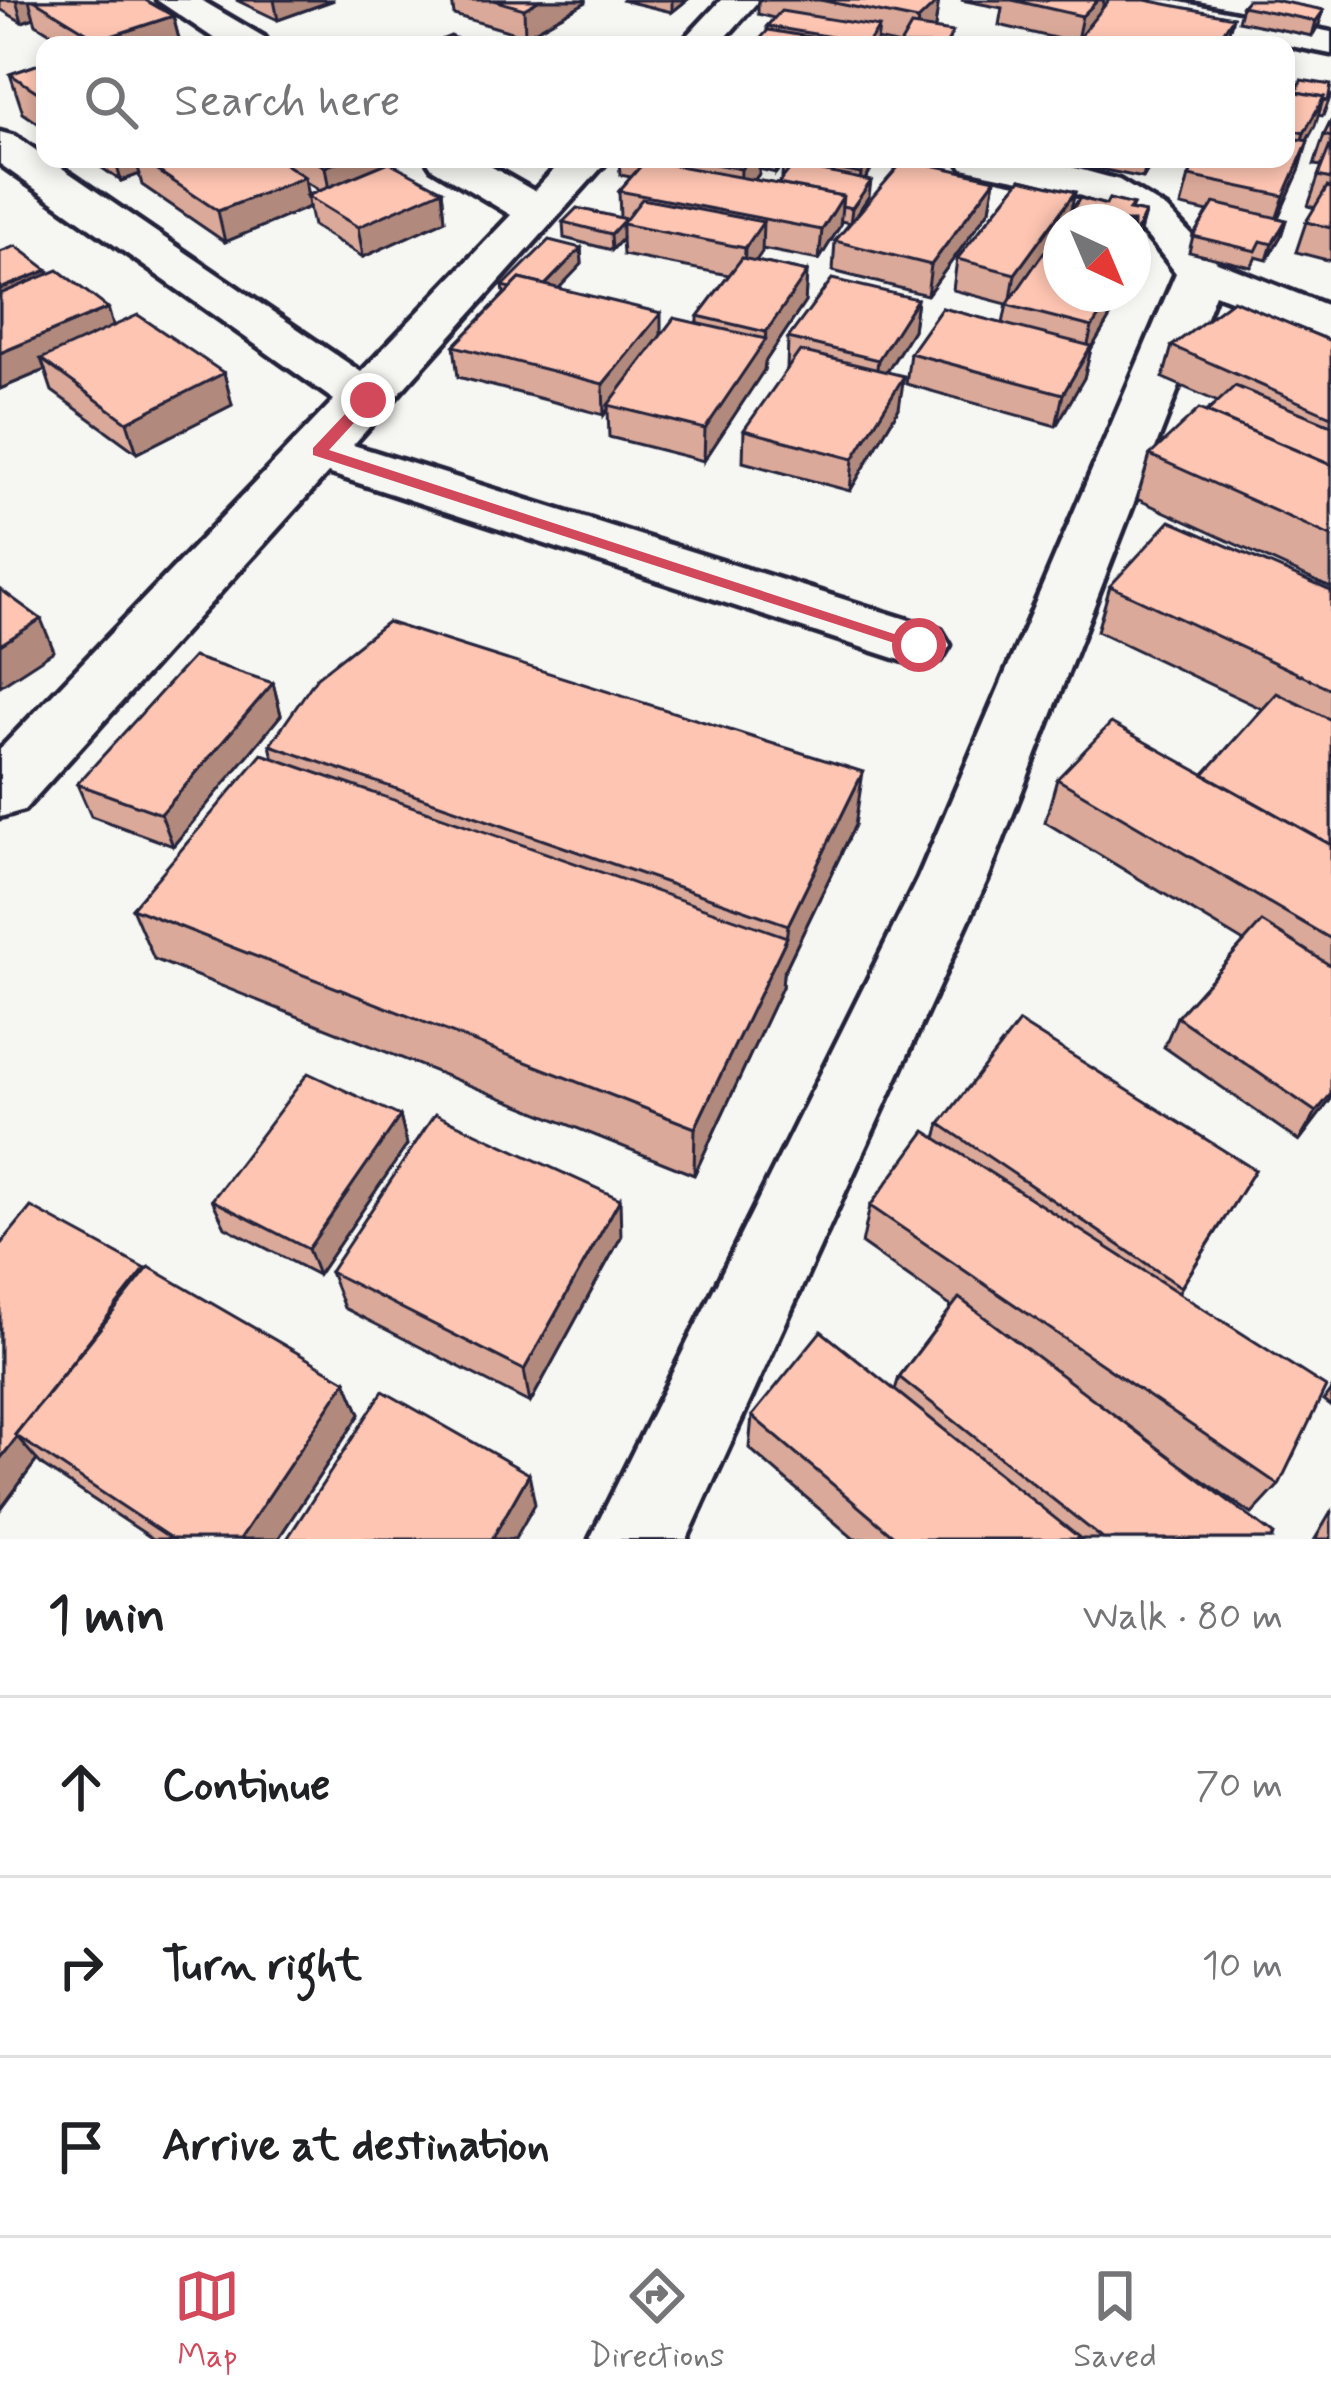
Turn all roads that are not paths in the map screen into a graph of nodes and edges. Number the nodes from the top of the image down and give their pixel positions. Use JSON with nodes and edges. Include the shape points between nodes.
{"nodes":[{"id":1,"x":176,"y":0,"type":"edge"},
{"id":2,"x":741,"y":0,"type":"edge"},
{"id":3,"x":1115,"y":0,"type":"edge"},
{"id":4,"x":236,"y":36,"type":"edge"},
{"id":5,"x":707,"y":36,"type":"edge"},
{"id":6,"x":1292,"y":36,"type":"edge"},
{"id":7,"x":1295,"y":37,"type":"edge"},
{"id":8,"x":1331,"y":44,"type":"edge"},
{"id":9,"x":0,"y":145,"type":"edge"},
{"id":10,"x":463,"y":168,"type":"edge"},
{"id":11,"x":579,"y":168,"type":"edge"},
{"id":12,"x":1022,"y":168,"type":"edge"},
{"id":13,"x":537,"y":211,"type":"junction"},
{"id":14,"x":1200,"y":272,"type":"junction"},
{"id":15,"x":1331,"y":324,"type":"edge"},
{"id":16,"x":368,"y":400,"type":"junction"},
{"id":17,"x":319,"y":452,"type":"junction"},
{"id":18,"x":919,"y":645,"type":"dead end"},
{"id":19,"x":0,"y":792,"type":"edge"},
{"id":20,"x":638,"y":1539,"type":"edge"}],
"edges":[{"from":1,"to":4,"type":"street"},
{"from":2,"to":5,"type":"street"},
{"from":3,"to":6,"type":"street"},
{"from":7,"to":8,"type":"street"},
{"from":9,"to":16,"type":"street"},
{"from":10,"to":13,"type":"street"},
{"from":11,"to":13,"type":"street"},
{"from":12,"to":14,"type":"street","via":[[1085,181],[1138,205]]},
{"from":13,"to":16,"type":"street"},
{"from":14,"to":15,"type":"street"},
{"from":14,"to":20,"type":"street","via":[[953,878]]},
{"from":16,"to":17,"type":"street"},
{"from":17,"to":18,"type":"street"},
{"from":17,"to":19,"type":"street"}]}
